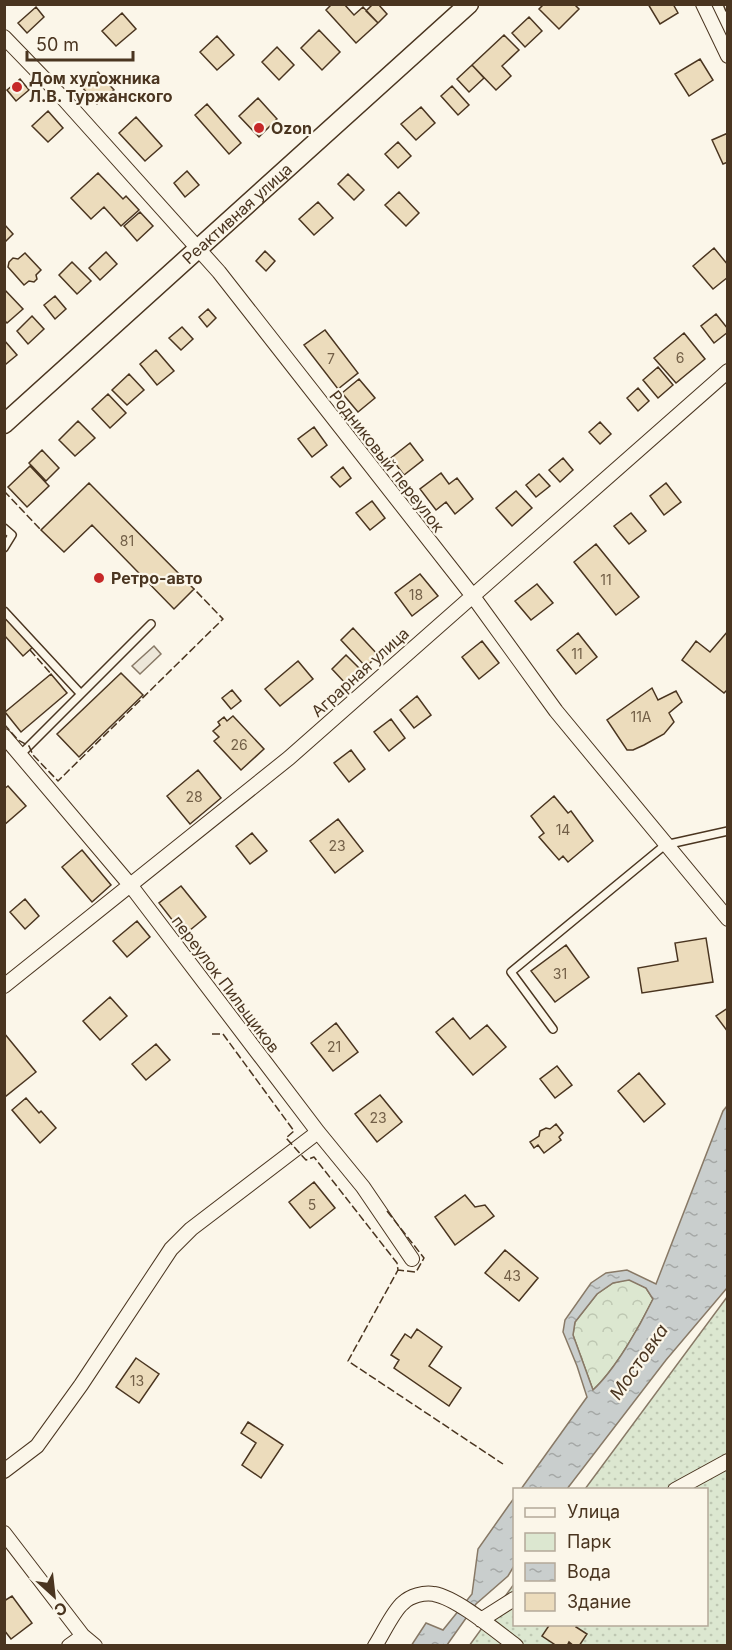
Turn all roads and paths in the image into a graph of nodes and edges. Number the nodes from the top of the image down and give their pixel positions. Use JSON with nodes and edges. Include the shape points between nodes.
{"nodes":[{"id":1,"x":469,"y":4,"type":"edge"},
{"id":2,"x":703,"y":4,"type":"edge"},
{"id":3,"x":4,"y":37,"type":"edge"},
{"id":4,"x":728,"y":56,"type":"edge"},
{"id":5,"x":198,"y":249,"type":"junction"},
{"id":6,"x":728,"y":371,"type":"edge"},
{"id":7,"x":4,"y":424,"type":"edge"},
{"id":8,"x":4,"y":528,"type":"edge"},
{"id":9,"x":4,"y":548,"type":"edge"},
{"id":10,"x":472,"y":595,"type":"junction"},
{"id":11,"x":4,"y":611,"type":"edge"},
{"id":12,"x":151,"y":624,"type":"dead end"},
{"id":13,"x":80,"y":693,"type":"junction"},
{"id":14,"x":4,"y":736,"type":"edge"},
{"id":15,"x":21,"y":754,"type":"junction"},
{"id":16,"x":728,"y":831,"type":"edge"},
{"id":17,"x":665,"y":845,"type":"junction"},
{"id":18,"x":131,"y":886,"type":"junction"},
{"id":19,"x":728,"y":919,"type":"edge"},
{"id":20,"x":4,"y":986,"type":"edge"},
{"id":21,"x":553,"y":1029,"type":"dead end"},
{"id":22,"x":318,"y":1132,"type":"junction"},
{"id":23,"x":412,"y":1259,"type":"dead end"},
{"id":24,"x":728,"y":1461,"type":"edge"},
{"id":25,"x":4,"y":1471,"type":"edge"},
{"id":26,"x":679,"y":1488,"type":"edge"},
{"id":27,"x":4,"y":1533,"type":"edge"},
{"id":28,"x":513,"y":1600,"type":"edge"},
{"id":29,"x":477,"y":1618,"type":"junction"},
{"id":30,"x":83,"y":1636,"type":"junction"},
{"id":31,"x":69,"y":1646,"type":"edge"},
{"id":32,"x":95,"y":1646,"type":"edge"},
{"id":33,"x":375,"y":1646,"type":"edge"},
{"id":34,"x":516,"y":1646,"type":"edge"}],
"edges":[{"from":1,"to":5,"type":"main road","name":"Реактивная улица"},
{"from":2,"to":4,"type":"street"},
{"from":3,"to":5,"type":"street","name":"Родниковый переулок"},
{"from":5,"to":7,"type":"main road","name":"Реактивная улица"},
{"from":5,"to":10,"type":"street","name":"Родниковый переулок"},
{"from":6,"to":10,"type":"street","name":"Аграрная улица"},
{"from":8,"to":9,"type":"lane","via":[[12,535]]},
{"from":10,"to":17,"type":"street","name":"Родниковый переулок","via":[[556,711]]},
{"from":10,"to":18,"type":"street","name":"Аграрная улица","via":[[289,758]]},
{"from":11,"to":13,"type":"lane"},
{"from":12,"to":13,"type":"lane"},
{"from":13,"to":15,"type":"lane"},
{"from":14,"to":15,"type":"street","name":"переулок Пильщиков"},
{"from":15,"to":18,"type":"street","name":"переулок Пильщиков"},
{"from":16,"to":17,"type":"lane"},
{"from":17,"to":19,"type":"street","name":"Родниковый переулок"},
{"from":17,"to":21,"type":"lane","via":[[511,972]]},
{"from":18,"to":20,"type":"street","name":"Аграрная улица"},
{"from":18,"to":22,"type":"street","name":"переулок Пильщиков"},
{"from":22,"to":23,"type":"street","name":"переулок Пильщиков","via":[[363,1187]]},
{"from":22,"to":25,"type":"street","via":[[191,1229],[171,1249],[37,1446]]},
{"from":24,"to":26,"type":"street"},
{"from":27,"to":30,"type":"street"},
{"from":28,"to":29,"type":"street"},
{"from":29,"to":33,"type":"street","via":[[433,1594],[414,1596],[402,1603]]},
{"from":29,"to":34,"type":"street"},
{"from":30,"to":31,"type":"street"},
{"from":30,"to":32,"type":"street"}]}
